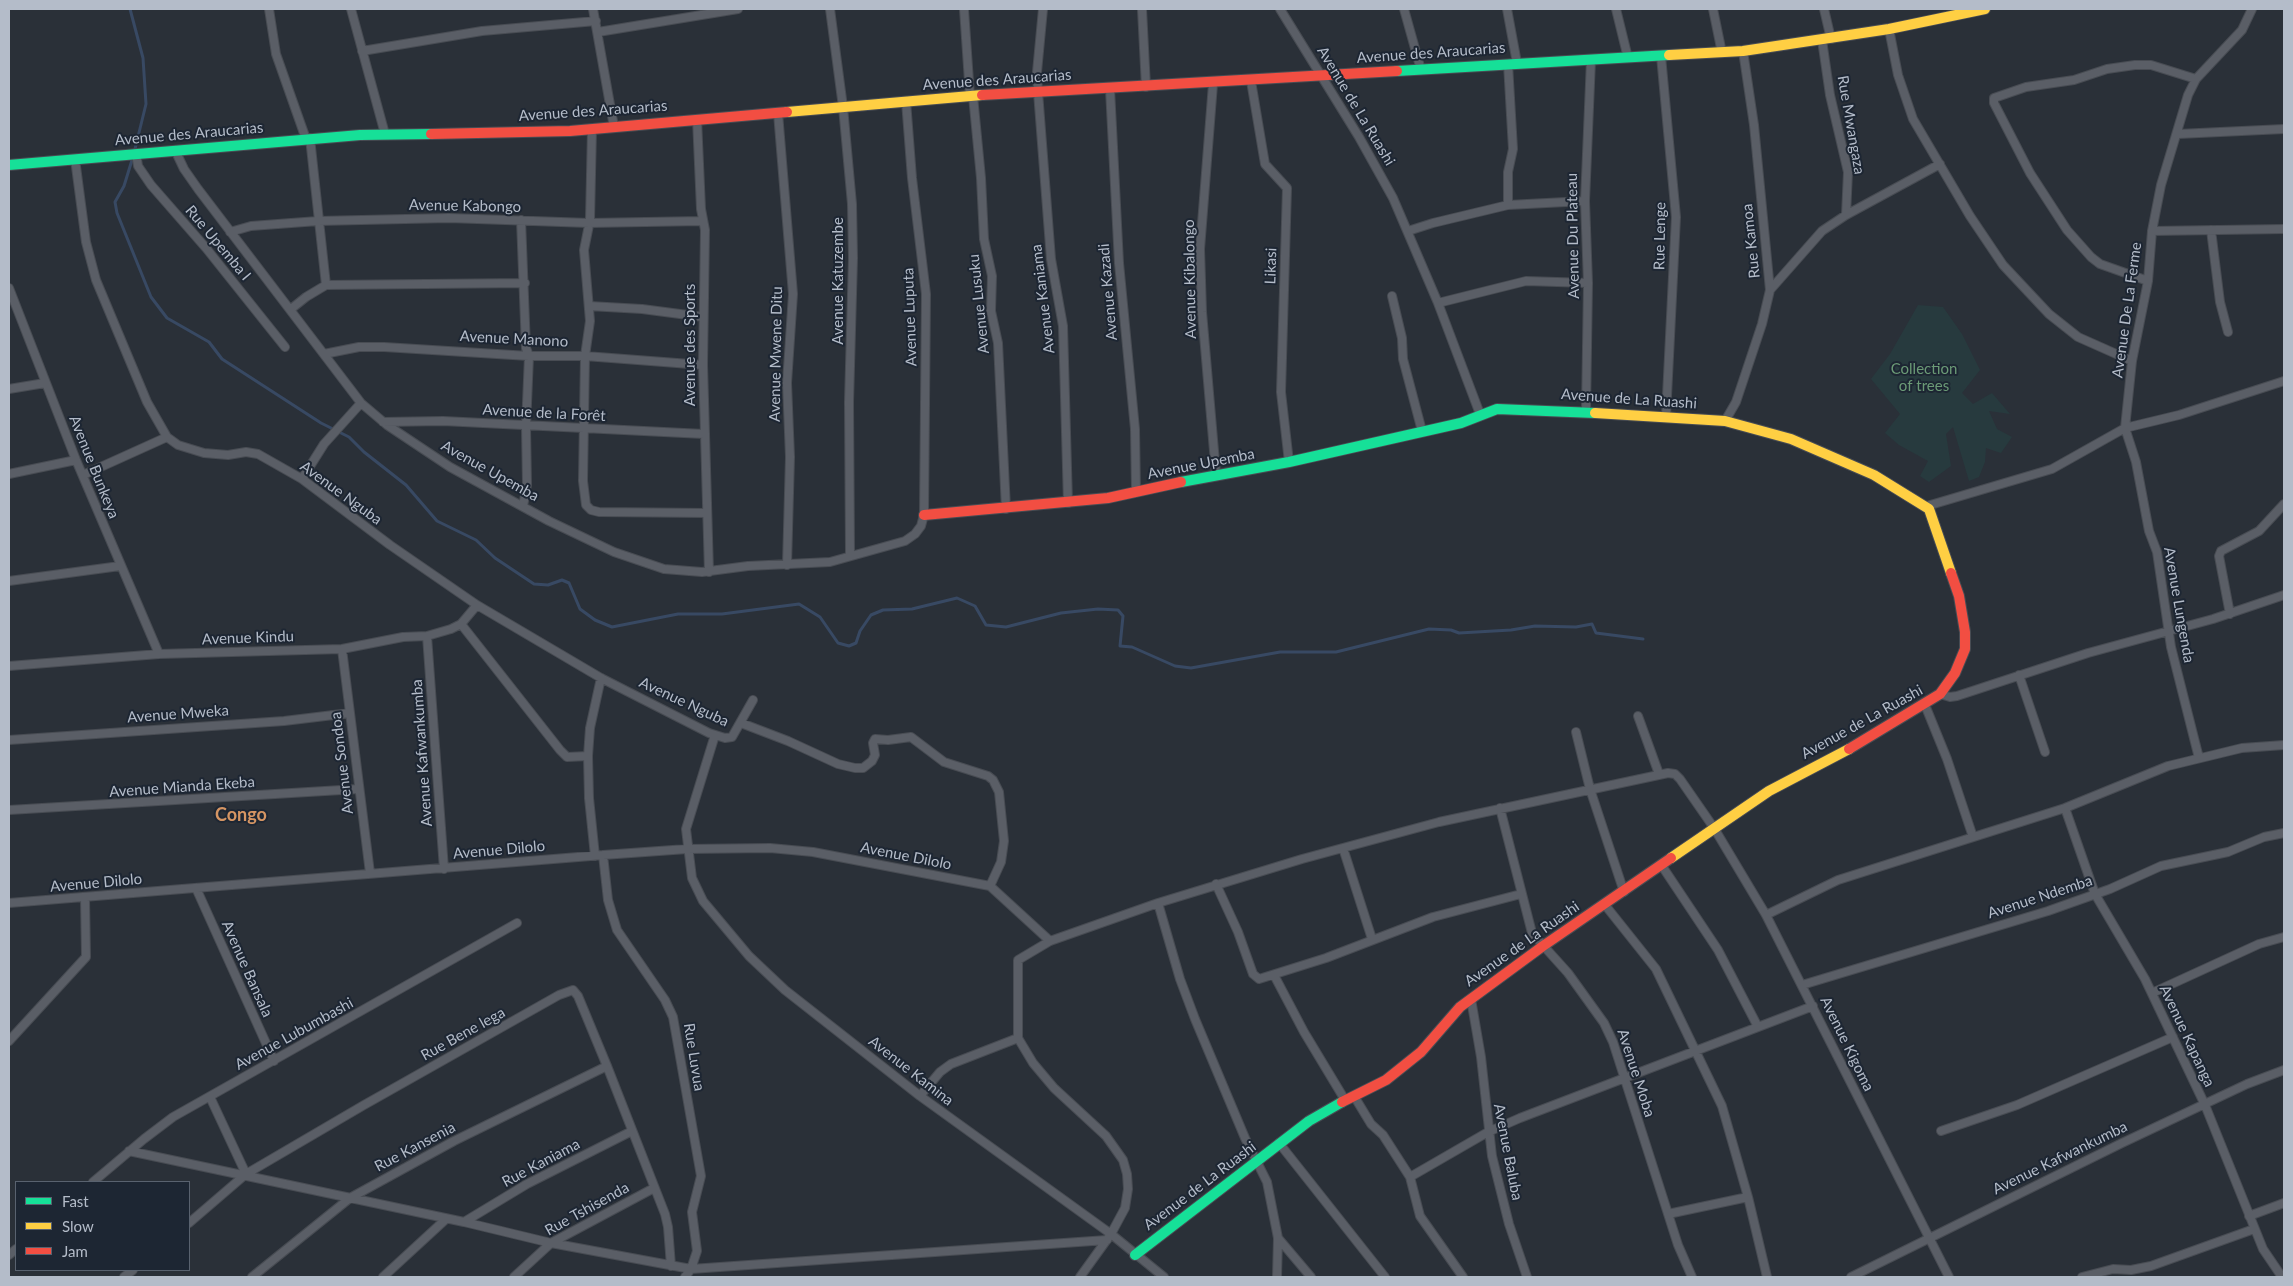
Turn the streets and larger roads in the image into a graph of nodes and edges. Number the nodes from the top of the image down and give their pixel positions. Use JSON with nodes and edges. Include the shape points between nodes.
{"nodes":[{"id":1,"x":269,"y":9,"type":"edge"},
{"id":2,"x":351,"y":9,"type":"edge"},
{"id":3,"x":593,"y":9,"type":"edge"},
{"id":4,"x":738,"y":9,"type":"edge"},
{"id":5,"x":830,"y":9,"type":"edge"},
{"id":6,"x":964,"y":9,"type":"edge"},
{"id":7,"x":1043,"y":9,"type":"edge"},
{"id":8,"x":1142,"y":9,"type":"edge"},
{"id":9,"x":1280,"y":9,"type":"edge"},
{"id":10,"x":1404,"y":9,"type":"edge"},
{"id":11,"x":1506,"y":9,"type":"edge"},
{"id":12,"x":1616,"y":9,"type":"edge"},
{"id":13,"x":1714,"y":9,"type":"edge"},
{"id":14,"x":1824,"y":9,"type":"edge"},
{"id":15,"x":2252,"y":9,"type":"edge"},
{"id":16,"x":1978,"y":10,"type":"edge"},
{"id":17,"x":596,"y":21,"type":"junction"},
{"id":18,"x":1889,"y":30,"type":"junction"},
{"id":19,"x":598,"y":32,"type":"junction"},
{"id":20,"x":1827,"y":39,"type":"junction"},
{"id":21,"x":362,"y":51,"type":"junction"},
{"id":22,"x":1743,"y":51,"type":"junction"},
{"id":23,"x":1722,"y":52,"type":"junction"},
{"id":24,"x":1661,"y":56,"type":"junction"},
{"id":25,"x":1628,"y":58,"type":"junction"},
{"id":26,"x":1591,"y":60,"type":"junction"},
{"id":27,"x":1513,"y":63,"type":"junction"},
{"id":28,"x":1421,"y":70,"type":"junction"},
{"id":29,"x":1320,"y":76,"type":"junction"},
{"id":30,"x":2196,"y":79,"type":"junction"},
{"id":31,"x":1251,"y":81,"type":"junction"},
{"id":32,"x":1212,"y":84,"type":"junction"},
{"id":33,"x":1146,"y":87,"type":"junction"},
{"id":34,"x":1110,"y":89,"type":"junction"},
{"id":35,"x":1038,"y":92,"type":"junction"},
{"id":36,"x":971,"y":96,"type":"junction"},
{"id":37,"x":906,"y":101,"type":"junction"},
{"id":38,"x":843,"y":107,"type":"junction"},
{"id":39,"x":778,"y":113,"type":"junction"},
{"id":40,"x":697,"y":118,"type":"junction"},
{"id":41,"x":614,"y":127,"type":"junction"},
{"id":42,"x":592,"y":128,"type":"junction"},
{"id":43,"x":2284,"y":129,"type":"edge"},
{"id":44,"x":385,"y":134,"type":"junction"},
{"id":45,"x":2178,"y":134,"type":"junction"},
{"id":46,"x":308,"y":138,"type":"junction"},
{"id":47,"x":175,"y":150,"type":"junction"},
{"id":48,"x":136,"y":153,"type":"junction"},
{"id":49,"x":75,"y":159,"type":"junction"},
{"id":50,"x":1940,"y":164,"type":"junction"},
{"id":51,"x":9,"y":165,"type":"edge"},
{"id":52,"x":1584,"y":201,"type":"junction"},
{"id":53,"x":1508,"y":206,"type":"junction"},
{"id":54,"x":1846,"y":215,"type":"junction"},
{"id":55,"x":521,"y":220,"type":"junction"},
{"id":56,"x":318,"y":221,"type":"junction"},
{"id":57,"x":702,"y":222,"type":"junction"},
{"id":58,"x":589,"y":224,"type":"junction"},
{"id":59,"x":2284,"y":229,"type":"edge"},
{"id":60,"x":2211,"y":230,"type":"junction"},
{"id":61,"x":1408,"y":231,"type":"junction"},
{"id":62,"x":2152,"y":231,"type":"junction"},
{"id":63,"x":230,"y":232,"type":"junction"},
{"id":64,"x":2148,"y":281,"type":"junction"},
{"id":65,"x":525,"y":283,"type":"junction"},
{"id":66,"x":1588,"y":283,"type":"junction"},
{"id":67,"x":326,"y":286,"type":"junction"},
{"id":68,"x":9,"y":288,"type":"edge"},
{"id":69,"x":1770,"y":290,"type":"junction"},
{"id":70,"x":1392,"y":296,"type":"dead end"},
{"id":71,"x":1438,"y":303,"type":"junction"},
{"id":72,"x":589,"y":306,"type":"junction"},
{"id":73,"x":291,"y":309,"type":"junction"},
{"id":74,"x":703,"y":317,"type":"junction"},
{"id":75,"x":2228,"y":332,"type":"dead end"},
{"id":76,"x":285,"y":347,"type":"dead end"},
{"id":77,"x":324,"y":354,"type":"junction"},
{"id":78,"x":529,"y":356,"type":"junction"},
{"id":79,"x":585,"y":356,"type":"junction"},
{"id":80,"x":2132,"y":361,"type":"junction"},
{"id":81,"x":703,"y":365,"type":"junction"},
{"id":82,"x":2284,"y":381,"type":"edge"},
{"id":83,"x":45,"y":383,"type":"junction"},
{"id":84,"x":9,"y":389,"type":"edge"},
{"id":85,"x":361,"y":403,"type":"junction"},
{"id":86,"x":1586,"y":411,"type":"junction"},
{"id":87,"x":1480,"y":414,"type":"junction"},
{"id":88,"x":1666,"y":416,"type":"junction"},
{"id":89,"x":1725,"y":421,"type":"junction"},
{"id":90,"x":383,"y":422,"type":"junction"},
{"id":91,"x":526,"y":427,"type":"junction"},
{"id":92,"x":2125,"y":428,"type":"junction"},
{"id":93,"x":584,"y":429,"type":"junction"},
{"id":94,"x":1422,"y":431,"type":"junction"},
{"id":95,"x":704,"y":434,"type":"junction"},
{"id":96,"x":167,"y":437,"type":"junction"},
{"id":97,"x":76,"y":460,"type":"junction"},
{"id":98,"x":1289,"y":462,"type":"junction"},
{"id":99,"x":9,"y":474,"type":"edge"},
{"id":100,"x":1216,"y":474,"type":"junction"},
{"id":101,"x":83,"y":475,"type":"junction"},
{"id":102,"x":302,"y":479,"type":"junction"},
{"id":103,"x":1136,"y":492,"type":"junction"},
{"id":104,"x":1068,"y":503,"type":"junction"},
{"id":105,"x":2284,"y":504,"type":"edge"},
{"id":106,"x":523,"y":506,"type":"junction"},
{"id":107,"x":1927,"y":506,"type":"junction"},
{"id":108,"x":1006,"y":509,"type":"junction"},
{"id":109,"x":707,"y":513,"type":"junction"},
{"id":110,"x":924,"y":515,"type":"junction"},
{"id":111,"x":918,"y":532,"type":"joint"},
{"id":112,"x":850,"y":555,"type":"junction"},
{"id":113,"x":787,"y":565,"type":"junction"},
{"id":114,"x":120,"y":566,"type":"junction"},
{"id":115,"x":709,"y":572,"type":"junction"},
{"id":116,"x":9,"y":581,"type":"edge"},
{"id":117,"x":2284,"y":595,"type":"edge"},
{"id":118,"x":477,"y":606,"type":"junction"},
{"id":119,"x":2230,"y":614,"type":"junction"},
{"id":120,"x":461,"y":624,"type":"junction"},
{"id":121,"x":2170,"y":633,"type":"junction"},
{"id":122,"x":427,"y":636,"type":"junction"},
{"id":123,"x":342,"y":649,"type":"junction"},
{"id":124,"x":159,"y":654,"type":"junction"},
{"id":125,"x":9,"y":666,"type":"edge"},
{"id":126,"x":2019,"y":675,"type":"junction"},
{"id":127,"x":601,"y":678,"type":"junction"},
{"id":128,"x":1940,"y":694,"type":"junction"},
{"id":129,"x":753,"y":700,"type":"dead end"},
{"id":130,"x":1925,"y":704,"type":"junction"},
{"id":131,"x":350,"y":713,"type":"junction"},
{"id":132,"x":1638,"y":716,"type":"dead end"},
{"id":133,"x":740,"y":722,"type":"junction"},
{"id":134,"x":1576,"y":732,"type":"dead end"},
{"id":135,"x":715,"y":735,"type":"junction"},
{"id":136,"x":9,"y":740,"type":"edge"},
{"id":137,"x":2284,"y":745,"type":"edge"},
{"id":138,"x":2045,"y":752,"type":"dead end"},
{"id":139,"x":588,"y":756,"type":"junction"},
{"id":140,"x":2199,"y":758,"type":"junction"},
{"id":141,"x":1659,"y":774,"type":"junction"},
{"id":142,"x":358,"y":789,"type":"junction"},
{"id":143,"x":1590,"y":789,"type":"junction"},
{"id":144,"x":1500,"y":808,"type":"junction"},
{"id":145,"x":2064,"y":808,"type":"junction"},
{"id":146,"x":9,"y":810,"type":"edge"},
{"id":147,"x":1714,"y":828,"type":"junction"},
{"id":148,"x":2284,"y":834,"type":"edge"},
{"id":149,"x":1973,"y":837,"type":"junction"},
{"id":150,"x":1343,"y":848,"type":"junction"},
{"id":151,"x":687,"y":849,"type":"junction"},
{"id":152,"x":599,"y":855,"type":"junction"},
{"id":153,"x":1662,"y":866,"type":"junction"},
{"id":154,"x":444,"y":869,"type":"junction"},
{"id":155,"x":370,"y":873,"type":"junction"},
{"id":156,"x":1216,"y":884,"type":"junction"},
{"id":157,"x":990,"y":886,"type":"junction"},
{"id":158,"x":196,"y":888,"type":"junction"},
{"id":159,"x":1624,"y":892,"type":"junction"},
{"id":160,"x":1521,"y":894,"type":"junction"},
{"id":161,"x":2095,"y":894,"type":"junction"},
{"id":162,"x":85,"y":898,"type":"junction"},
{"id":163,"x":9,"y":903,"type":"edge"},
{"id":164,"x":1158,"y":903,"type":"junction"},
{"id":165,"x":1605,"y":905,"type":"junction"},
{"id":166,"x":1766,"y":915,"type":"junction"},
{"id":167,"x":517,"y":922,"type":"dead end"},
{"id":168,"x":2284,"y":937,"type":"edge"},
{"id":169,"x":1372,"y":939,"type":"junction"},
{"id":170,"x":1050,"y":941,"type":"junction"},
{"id":171,"x":1543,"y":946,"type":"junction"},
{"id":172,"x":1274,"y":975,"type":"junction"},
{"id":173,"x":1802,"y":985,"type":"junction"},
{"id":174,"x":2152,"y":993,"type":"junction"},
{"id":175,"x":1471,"y":999,"type":"junction"},
{"id":176,"x":1813,"y":1006,"type":"junction"},
{"id":177,"x":1758,"y":1027,"type":"junction"},
{"id":178,"x":2173,"y":1036,"type":"junction"},
{"id":179,"x":1018,"y":1038,"type":"junction"},
{"id":180,"x":9,"y":1041,"type":"edge"},
{"id":181,"x":1694,"y":1052,"type":"junction"},
{"id":182,"x":274,"y":1061,"type":"junction"},
{"id":183,"x":608,"y":1066,"type":"junction"},
{"id":184,"x":2284,"y":1070,"type":"edge"},
{"id":185,"x":1625,"y":1077,"type":"junction"},
{"id":186,"x":920,"y":1096,"type":"junction"},
{"id":187,"x":210,"y":1097,"type":"junction"},
{"id":188,"x":1349,"y":1098,"type":"junction"},
{"id":189,"x":2205,"y":1105,"type":"junction"},
{"id":190,"x":632,"y":1131,"type":"junction"},
{"id":191,"x":1941,"y":1131,"type":"dead end"},
{"id":192,"x":1488,"y":1132,"type":"junction"},
{"id":193,"x":1279,"y":1143,"type":"junction"},
{"id":194,"x":129,"y":1152,"type":"junction"},
{"id":195,"x":1257,"y":1161,"type":"junction"},
{"id":196,"x":244,"y":1175,"type":"junction"},
{"id":197,"x":1410,"y":1177,"type":"junction"},
{"id":198,"x":94,"y":1181,"type":"edge"},
{"id":199,"x":654,"y":1188,"type":"junction"},
{"id":200,"x":1748,"y":1196,"type":"junction"},
{"id":201,"x":350,"y":1198,"type":"junction"},
{"id":202,"x":2284,"y":1203,"type":"edge"},
{"id":203,"x":1668,"y":1214,"type":"junction"},
{"id":204,"x":2248,"y":1216,"type":"junction"},
{"id":205,"x":446,"y":1219,"type":"junction"},
{"id":206,"x":190,"y":1221,"type":"edge"},
{"id":207,"x":464,"y":1222,"type":"junction"},
{"id":208,"x":2254,"y":1229,"type":"junction"},
{"id":209,"x":1109,"y":1237,"type":"junction"},
{"id":210,"x":1278,"y":1238,"type":"junction"},
{"id":211,"x":1928,"y":1238,"type":"junction"},
{"id":212,"x":551,"y":1243,"type":"junction"},
{"id":213,"x":1136,"y":1255,"type":"junction"},
{"id":214,"x":672,"y":1266,"type":"junction"},
{"id":215,"x":691,"y":1269,"type":"junction"},
{"id":216,"x":2132,"y":1273,"type":"edge"},
{"id":217,"x":252,"y":1277,"type":"edge"},
{"id":218,"x":383,"y":1277,"type":"edge"},
{"id":219,"x":514,"y":1277,"type":"edge"},
{"id":220,"x":685,"y":1277,"type":"edge"},
{"id":221,"x":1080,"y":1277,"type":"edge"},
{"id":222,"x":1164,"y":1277,"type":"edge"},
{"id":223,"x":1277,"y":1277,"type":"edge"},
{"id":224,"x":1311,"y":1277,"type":"edge"},
{"id":225,"x":1385,"y":1277,"type":"edge"},
{"id":226,"x":1463,"y":1277,"type":"edge"},
{"id":227,"x":1527,"y":1277,"type":"edge"},
{"id":228,"x":1692,"y":1277,"type":"edge"},
{"id":229,"x":1767,"y":1277,"type":"edge"},
{"id":230,"x":1851,"y":1277,"type":"edge"},
{"id":231,"x":1948,"y":1277,"type":"edge"},
{"id":232,"x":2082,"y":1277,"type":"edge"},
{"id":233,"x":2282,"y":1277,"type":"edge"}],
"edges":[{"from":1,"to":46,"type":"street","via":[[276,54]]},
{"from":2,"to":21,"type":"street"},
{"from":3,"to":17,"type":"street"},
{"from":4,"to":19,"type":"street"},
{"from":5,"to":38,"type":"street","name":"Avenue Katuzembe"},
{"from":6,"to":36,"type":"street","name":"Avenue Lusuku"},
{"from":7,"to":35,"type":"street","name":"Avenue Kaniama"},
{"from":8,"to":33,"type":"street"},
{"from":9,"to":29,"type":"street","name":"Avenue de La Ruashi"},
{"from":10,"to":28,"type":"street"},
{"from":11,"to":27,"type":"street"},
{"from":12,"to":25,"type":"street"},
{"from":13,"to":23,"type":"street"},
{"from":14,"to":20,"type":"street","name":"Rue Mwangaza"},
{"from":15,"to":30,"type":"street","name":"Avenue De La Ferme","via":[[2234,40]]},
{"from":16,"to":18,"type":"street","name":"Avenue des Araucarias"},
{"from":17,"to":19,"type":"street"},
{"from":17,"to":21,"type":"street","via":[[482,31]]},
{"from":18,"to":20,"type":"street","name":"Avenue des Araucarias"},
{"from":18,"to":50,"type":"street","via":[[1898,75],[1913,119]]},
{"from":19,"to":41,"type":"street"},
{"from":20,"to":22,"type":"street","name":"Avenue des Araucarias"},
{"from":20,"to":54,"type":"street","name":"Rue Mwangaza","via":[[1830,95],[1848,172]]},
{"from":21,"to":44,"type":"street"},
{"from":22,"to":23,"type":"street","name":"Avenue des Araucarias"},
{"from":22,"to":69,"type":"street","name":"Rue Kamoa","via":[[1754,124]]},
{"from":23,"to":24,"type":"street","name":"Avenue des Araucarias"},
{"from":24,"to":25,"type":"street","name":"Avenue des Araucarias"},
{"from":24,"to":88,"type":"street","name":"Rue Lenge","via":[[1676,217]]},
{"from":25,"to":26,"type":"street","name":"Avenue des Araucarias"},
{"from":26,"to":27,"type":"street","name":"Avenue des Araucarias"},
{"from":26,"to":52,"type":"street","name":"Avenue Du Plateau"},
{"from":27,"to":28,"type":"street","name":"Avenue des Araucarias"},
{"from":27,"to":53,"type":"street","via":[[1513,149],[1508,172]]},
{"from":28,"to":29,"type":"street","name":"Avenue des Araucarias"},
{"from":29,"to":31,"type":"street","name":"Avenue des Araucarias"},
{"from":29,"to":61,"type":"street","name":"Avenue de La Ruashi","via":[[1359,137]]},
{"from":30,"to":45,"type":"street","name":"Avenue De La Ferme","via":[[2188,95]]},
{"from":30,"to":64,"type":"street","via":[[2151,65],[2135,66],[2026,87],[1994,98],[2030,173],[2067,230],[2100,264]]},
{"from":31,"to":32,"type":"street","name":"Avenue des Araucarias"},
{"from":31,"to":98,"type":"street","name":"Likasi","via":[[1265,164],[1287,188],[1281,392]]},
{"from":32,"to":33,"type":"street","name":"Avenue des Araucarias"},
{"from":32,"to":100,"type":"street","name":"Avenue Kibalongo","via":[[1200,266]]},
{"from":33,"to":34,"type":"street","name":"Avenue des Araucarias"},
{"from":34,"to":35,"type":"street","name":"Avenue des Araucarias"},
{"from":34,"to":103,"type":"street","name":"Avenue Kazadi","via":[[1119,272],[1134,429]]},
{"from":35,"to":36,"type":"street","name":"Avenue des Araucarias"},
{"from":35,"to":104,"type":"street","name":"Avenue Kaniama","via":[[1051,259],[1063,326]]},
{"from":36,"to":37,"type":"street","name":"Avenue des Araucarias"},
{"from":36,"to":108,"type":"street","name":"Avenue Lusuku","via":[[981,178],[984,239],[992,276],[991,311],[998,344]]},
{"from":37,"to":38,"type":"street","name":"Avenue des Araucarias"},
{"from":37,"to":110,"type":"street","name":"Avenue Luputa","via":[[926,294]]},
{"from":38,"to":39,"type":"street","name":"Avenue des Araucarias"},
{"from":38,"to":112,"type":"street","name":"Avenue Katuzembe","via":[[852,204],[853,258],[849,402]]},
{"from":39,"to":40,"type":"street","name":"Avenue des Araucarias"},
{"from":39,"to":113,"type":"street","name":"Avenue Mwene Ditu","via":[[793,294],[787,383],[790,457]]},
{"from":40,"to":41,"type":"street","name":"Avenue des Araucarias"},
{"from":40,"to":57,"type":"street","name":"Avenue des Sports"},
{"from":41,"to":42,"type":"street","name":"Avenue des Araucarias"},
{"from":42,"to":44,"type":"street","name":"Avenue des Araucarias"},
{"from":42,"to":58,"type":"street"},
{"from":43,"to":45,"type":"street"},
{"from":44,"to":46,"type":"street","name":"Avenue des Araucarias"},
{"from":45,"to":62,"type":"street","name":"Avenue De La Ferme","via":[[2161,185]]},
{"from":46,"to":47,"type":"street","name":"Avenue des Araucarias"},
{"from":46,"to":56,"type":"street"},
{"from":47,"to":48,"type":"street","name":"Avenue des Araucarias"},
{"from":47,"to":63,"type":"street","name":"Avenue Upemba","via":[[184,169]]},
{"from":48,"to":49,"type":"street","name":"Avenue des Araucarias"},
{"from":48,"to":76,"type":"street","name":"Rue Upemba I","via":[[138,166],[151,185]]},
{"from":49,"to":51,"type":"street","name":"Avenue des Araucarias"},
{"from":49,"to":96,"type":"street","via":[[86,242],[96,280],[147,402]]},
{"from":50,"to":54,"type":"street"},
{"from":50,"to":80,"type":"street","via":[[1989,247],[2031,297],[2078,337]]},
{"from":52,"to":53,"type":"street"},
{"from":52,"to":66,"type":"street","name":"Avenue Du Plateau"},
{"from":53,"to":61,"type":"street"},
{"from":54,"to":69,"type":"street","via":[[1818,235]]},
{"from":55,"to":56,"type":"street","name":"Avenue Kabongo"},
{"from":55,"to":58,"type":"street","name":"Avenue Kabongo"},
{"from":55,"to":65,"type":"street"},
{"from":56,"to":63,"type":"street","name":"Avenue Kabongo","via":[[251,226]]},
{"from":56,"to":67,"type":"street"},
{"from":57,"to":58,"type":"street","name":"Avenue Kabongo"},
{"from":57,"to":74,"type":"street","name":"Avenue des Sports","via":[[705,230]]},
{"from":58,"to":72,"type":"street","via":[[584,250]]},
{"from":59,"to":60,"type":"street"},
{"from":60,"to":62,"type":"street"},
{"from":60,"to":75,"type":"street","via":[[2220,302]]},
{"from":61,"to":71,"type":"street","name":"Avenue de La Ruashi"},
{"from":62,"to":64,"type":"street","name":"Avenue De La Ferme"},
{"from":63,"to":73,"type":"street","name":"Avenue Upemba"},
{"from":64,"to":80,"type":"street","name":"Avenue De La Ferme"},
{"from":65,"to":67,"type":"street"},
{"from":65,"to":78,"type":"street","via":[[526,348]]},
{"from":66,"to":71,"type":"street","via":[[1526,281]]},
{"from":66,"to":86,"type":"street","name":"Avenue Du Plateau"},
{"from":67,"to":73,"type":"street"},
{"from":68,"to":83,"type":"street","name":"Avenue Bunkeya"},
{"from":69,"to":89,"type":"street","name":"Rue Kamoa","via":[[1739,393]]},
{"from":70,"to":94,"type":"street","via":[[1402,338],[1403,359]]},
{"from":71,"to":87,"type":"street","name":"Avenue de La Ruashi"},
{"from":72,"to":74,"type":"street"},
{"from":72,"to":79,"type":"street","via":[[590,330]]},
{"from":73,"to":77,"type":"street","name":"Avenue Upemba"},
{"from":74,"to":81,"type":"street","name":"Avenue des Sports"},
{"from":77,"to":78,"type":"street","name":"Avenue Manono","via":[[370,347]]},
{"from":77,"to":85,"type":"street","name":"Avenue Upemba"},
{"from":78,"to":79,"type":"street","name":"Avenue Manono"},
{"from":78,"to":91,"type":"street"},
{"from":79,"to":81,"type":"street","name":"Avenue Manono"},
{"from":79,"to":93,"type":"street"},
{"from":80,"to":92,"type":"street","name":"Avenue De La Ferme"},
{"from":81,"to":95,"type":"street","name":"Avenue des Sports"},
{"from":82,"to":92,"type":"street","via":[[2179,415]]},
{"from":83,"to":84,"type":"street"},
{"from":83,"to":97,"type":"street","name":"Avenue Bunkeya"},
{"from":85,"to":90,"type":"street","name":"Avenue Upemba"},
{"from":85,"to":102,"type":"street","via":[[313,459]]},
{"from":86,"to":87,"type":"street","name":"Avenue de La Ruashi","via":[[1497,408]]},
{"from":86,"to":88,"type":"street","name":"Avenue de La Ruashi"},
{"from":87,"to":94,"type":"street","name":"Avenue Upemba","via":[[1461,423]]},
{"from":88,"to":89,"type":"street","name":"Avenue de La Ruashi"},
{"from":89,"to":107,"type":"street","name":"Avenue de La Ruashi","via":[[1808,446],[1874,475]]},
{"from":90,"to":91,"type":"street","name":"Avenue de la Forêt","via":[[443,421]]},
{"from":90,"to":106,"type":"street","name":"Avenue Upemba","via":[[450,467]]},
{"from":91,"to":93,"type":"street","name":"Avenue de la Forêt"},
{"from":91,"to":106,"type":"street","via":[[527,485]]},
{"from":92,"to":107,"type":"street","via":[[2052,469]]},
{"from":92,"to":121,"type":"street","name":"Avenue Lungenda","via":[[2157,552]]},
{"from":93,"to":95,"type":"street","name":"Avenue de la Forêt"},
{"from":93,"to":109,"type":"street","via":[[583,481],[588,509],[599,512]]},
{"from":94,"to":98,"type":"street","name":"Avenue Upemba"},
{"from":95,"to":109,"type":"street","name":"Avenue des Sports"},
{"from":96,"to":101,"type":"street"},
{"from":96,"to":102,"type":"street","name":"Avenue Nguba","via":[[178,445],[204,453],[253,452]]},
{"from":97,"to":99,"type":"street"},
{"from":97,"to":101,"type":"street","name":"Avenue Bunkeya"},
{"from":98,"to":100,"type":"street","name":"Avenue Upemba"},
{"from":100,"to":103,"type":"street","name":"Avenue Upemba"},
{"from":101,"to":114,"type":"street","name":"Avenue Bunkeya"},
{"from":102,"to":118,"type":"street","name":"Avenue Nguba"},
{"from":103,"to":104,"type":"street","name":"Avenue Upemba"},
{"from":104,"to":108,"type":"street","name":"Avenue Upemba"},
{"from":105,"to":119,"type":"street","via":[[2259,531],[2221,551],[2219,556]]},
{"from":106,"to":115,"type":"street","name":"Avenue Upemba","via":[[614,552],[643,563],[683,572]]},
{"from":107,"to":128,"type":"street","name":"Avenue de La Ruashi","via":[[1959,596],[1966,640],[1959,665]]},
{"from":108,"to":110,"type":"street","name":"Avenue Upemba"},
{"from":109,"to":115,"type":"street","name":"Avenue des Sports"},
{"from":110,"to":111,"type":"street","name":"Avenue Luputa"},
{"from":111,"to":112,"type":"street","name":"Avenue Upemba","via":[[905,541]]},
{"from":112,"to":113,"type":"street","name":"Avenue Upemba","via":[[830,562]]},
{"from":113,"to":115,"type":"street","name":"Avenue Upemba"},
{"from":114,"to":116,"type":"street"},
{"from":114,"to":124,"type":"street","name":"Avenue Bunkeya"},
{"from":117,"to":119,"type":"street"},
{"from":118,"to":120,"type":"street","name":"Avenue Kindu"},
{"from":118,"to":127,"type":"street","name":"Avenue Nguba"},
{"from":119,"to":121,"type":"street"},
{"from":120,"to":122,"type":"street","name":"Avenue Kindu"},
{"from":120,"to":139,"type":"street","via":[[560,750],[568,757]]},
{"from":121,"to":126,"type":"street","via":[[2088,653]]},
{"from":121,"to":140,"type":"street","name":"Avenue Lungenda"},
{"from":122,"to":123,"type":"street","name":"Avenue Kindu","via":[[403,637]]},
{"from":122,"to":154,"type":"street","name":"Avenue Kafwankumba"},
{"from":123,"to":124,"type":"street","name":"Avenue Kindu"},
{"from":123,"to":131,"type":"street","name":"Avenue Sondoa"},
{"from":124,"to":125,"type":"street","name":"Avenue Kindu"},
{"from":126,"to":128,"type":"street","via":[[1957,696]]},
{"from":126,"to":138,"type":"street"},
{"from":127,"to":135,"type":"street","name":"Avenue Nguba"},
{"from":127,"to":139,"type":"street","name":"Rue Luvua","via":[[590,728]]},
{"from":128,"to":130,"type":"street","name":"Avenue de La Ruashi"},
{"from":129,"to":133,"type":"street","name":"Avenue Nguba"},
{"from":130,"to":147,"type":"street","name":"Avenue de La Ruashi","via":[[1769,791]]},
{"from":130,"to":149,"type":"street"},
{"from":131,"to":136,"type":"street","name":"Avenue Mweka","via":[[284,722]]},
{"from":131,"to":142,"type":"street","name":"Avenue Sondoa"},
{"from":132,"to":141,"type":"street"},
{"from":133,"to":135,"type":"street","name":"Avenue Nguba","via":[[732,737]]},
{"from":133,"to":157,"type":"street","name":"Avenue Nguba","via":[[838,764],[856,768],[872,761],[876,738],[911,737],[944,762],[988,776],[999,792],[1004,841],[1001,862]]},
{"from":134,"to":143,"type":"street"},
{"from":135,"to":151,"type":"street","name":"Avenue Kamina","via":[[686,829]]},
{"from":137,"to":140,"type":"street","via":[[2242,748]]},
{"from":139,"to":152,"type":"street","name":"Rue Luvua","via":[[589,798]]},
{"from":140,"to":145,"type":"street","via":[[2168,766]]},
{"from":141,"to":143,"type":"street"},
{"from":141,"to":147,"type":"street","name":"Avenue Kigoma","via":[[1668,772],[1678,776]]},
{"from":142,"to":146,"type":"street","name":"Avenue Mianda Ekeba"},
{"from":142,"to":155,"type":"street","name":"Avenue Sondoa"},
{"from":143,"to":144,"type":"street"},
{"from":143,"to":159,"type":"street"},
{"from":144,"to":150,"type":"street"},
{"from":144,"to":160,"type":"street","name":"Avenue Moba"},
{"from":145,"to":149,"type":"street"},
{"from":145,"to":161,"type":"street","name":"Avenue Kapanga"},
{"from":147,"to":153,"type":"street","name":"Avenue de La Ruashi"},
{"from":147,"to":166,"type":"street","name":"Avenue Kigoma"},
{"from":148,"to":161,"type":"street","name":"Avenue Ndemba","via":[[2264,837],[2228,852],[2161,866]]},
{"from":149,"to":166,"type":"street","via":[[1838,880]]},
{"from":150,"to":156,"type":"street"},
{"from":150,"to":169,"type":"street"},
{"from":151,"to":152,"type":"street","name":"Avenue Dilolo"},
{"from":151,"to":157,"type":"street","name":"Avenue Dilolo","via":[[793,849]]},
{"from":151,"to":186,"type":"street","name":"Avenue Kamina","via":[[696,891],[749,956],[785,990]]},
{"from":152,"to":154,"type":"street","name":"Avenue Dilolo"},
{"from":152,"to":215,"type":"street","name":"Rue Luvua","via":[[617,930],[673,1016],[701,1176],[692,1209],[697,1248]]},
{"from":153,"to":159,"type":"street","name":"Avenue de La Ruashi"},
{"from":153,"to":177,"type":"street","via":[[1718,950]]},
{"from":154,"to":155,"type":"street","name":"Avenue Dilolo"},
{"from":155,"to":158,"type":"street","name":"Avenue Dilolo"},
{"from":156,"to":164,"type":"street"},
{"from":156,"to":172,"type":"street","via":[[1254,977],[1260,979]]},
{"from":157,"to":170,"type":"street"},
{"from":158,"to":162,"type":"street","name":"Avenue Dilolo"},
{"from":158,"to":182,"type":"street","name":"Avenue Bansala"},
{"from":159,"to":165,"type":"street","name":"Avenue de La Ruashi"},
{"from":160,"to":169,"type":"street","via":[[1433,917]]},
{"from":160,"to":171,"type":"street","name":"Avenue Moba","via":[[1532,933]]},
{"from":161,"to":173,"type":"street","name":"Avenue Ndemba"},
{"from":161,"to":174,"type":"street","name":"Avenue Kapanga","via":[[2110,915]]},
{"from":162,"to":163,"type":"street","name":"Avenue Dilolo"},
{"from":162,"to":180,"type":"street","via":[[86,958]]},
{"from":164,"to":170,"type":"street"},
{"from":164,"to":195,"type":"street","via":[[1188,1001]]},
{"from":165,"to":171,"type":"street","name":"Avenue de La Ruashi"},
{"from":165,"to":181,"type":"street","via":[[1656,969]]},
{"from":166,"to":173,"type":"street","name":"Avenue Kigoma"},
{"from":167,"to":182,"type":"street","name":"Avenue Lubumbashi"},
{"from":168,"to":174,"type":"street","via":[[2259,944]]},
{"from":169,"to":172,"type":"street"},
{"from":170,"to":179,"type":"street","via":[[1018,960]]},
{"from":171,"to":175,"type":"street","name":"Avenue de La Ruashi"},
{"from":171,"to":185,"type":"street","name":"Avenue Moba","via":[[1560,962],[1604,1023]]},
{"from":172,"to":188,"type":"street","via":[[1304,1032]]},
{"from":173,"to":176,"type":"street","name":"Avenue Kigoma"},
{"from":174,"to":178,"type":"street","name":"Avenue Kapanga"},
{"from":175,"to":188,"type":"street","name":"Avenue de La Ruashi","via":[[1460,1006],[1411,1060],[1386,1080]]},
{"from":175,"to":192,"type":"street","name":"Avenue Baluba","via":[[1481,1057]]},
{"from":176,"to":177,"type":"street"},
{"from":176,"to":211,"type":"street","name":"Avenue Kigoma"},
{"from":177,"to":181,"type":"street"},
{"from":178,"to":189,"type":"street","name":"Avenue Kapanga"},
{"from":178,"to":191,"type":"street","via":[[2017,1105]]},
{"from":179,"to":186,"type":"street","via":[[951,1064]]},
{"from":179,"to":209,"type":"street","via":[[1054,1088],[1106,1136],[1122,1160],[1128,1189],[1125,1208]]},
{"from":181,"to":185,"type":"street"},
{"from":181,"to":200,"type":"street","via":[[1722,1106]]},
{"from":182,"to":187,"type":"street","name":"Avenue Lubumbashi"},
{"from":183,"to":190,"type":"street","name":"Rue Bene lega"},
{"from":183,"to":196,"type":"street","name":"Rue Bene lega","via":[[578,996],[573,990],[567,991]]},
{"from":183,"to":201,"type":"street","name":"Rue Kansenia","via":[[454,1141]]},
{"from":184,"to":189,"type":"street","name":"Avenue Kafwankumba"},
{"from":185,"to":192,"type":"street"},
{"from":185,"to":203,"type":"street","name":"Avenue Moba"},
{"from":186,"to":209,"type":"street","name":"Avenue Kamina"},
{"from":187,"to":194,"type":"street","name":"Avenue Lubumbashi","via":[[162,1124]]},
{"from":187,"to":196,"type":"street"},
{"from":188,"to":193,"type":"street","name":"Avenue de La Ruashi"},
{"from":188,"to":197,"type":"street","via":[[1383,1135]]},
{"from":189,"to":204,"type":"street","name":"Avenue Kapanga"},
{"from":189,"to":211,"type":"street","name":"Avenue Kafwankumba"},
{"from":190,"to":199,"type":"street","name":"Rue Bene lega"},
{"from":190,"to":207,"type":"street","name":"Rue Kaniama","via":[[527,1184]]},
{"from":192,"to":197,"type":"street"},
{"from":192,"to":227,"type":"street","name":"Avenue Baluba","via":[[1509,1224]]},
{"from":193,"to":195,"type":"street","name":"Avenue de La Ruashi"},
{"from":193,"to":225,"type":"street"},
{"from":194,"to":196,"type":"street"},
{"from":194,"to":198,"type":"street","name":"Avenue Lubumbashi"},
{"from":195,"to":210,"type":"street","via":[[1273,1201]]},
{"from":195,"to":213,"type":"street","name":"Avenue de La Ruashi"},
{"from":196,"to":201,"type":"street"},
{"from":196,"to":206,"type":"street","name":"Rue Bene lega"},
{"from":197,"to":226,"type":"street","via":[[1420,1216]]},
{"from":199,"to":212,"type":"street","name":"Rue Tshisenda"},
{"from":199,"to":214,"type":"street","name":"Rue Bene lega","via":[[668,1227]]},
{"from":200,"to":203,"type":"street"},
{"from":200,"to":229,"type":"street"},
{"from":201,"to":205,"type":"street"},
{"from":201,"to":217,"type":"street","name":"Rue Kansenia"},
{"from":202,"to":204,"type":"street"},
{"from":203,"to":228,"type":"street","name":"Avenue Moba","via":[[1685,1266]]},
{"from":204,"to":208,"type":"street","name":"Avenue Kapanga"},
{"from":205,"to":207,"type":"street"},
{"from":205,"to":218,"type":"street"},
{"from":207,"to":212,"type":"street"},
{"from":208,"to":216,"type":"street"},
{"from":208,"to":233,"type":"street","name":"Avenue Kapanga","via":[[2263,1250]]},
{"from":209,"to":213,"type":"street","name":"Avenue Kamina"},
{"from":209,"to":215,"type":"street"},
{"from":209,"to":221,"type":"street"},
{"from":210,"to":223,"type":"street"},
{"from":210,"to":224,"type":"street"},
{"from":211,"to":230,"type":"street","name":"Avenue Kafwankumba"},
{"from":211,"to":231,"type":"street","name":"Avenue Kigoma"},
{"from":212,"to":214,"type":"street"},
{"from":212,"to":219,"type":"street","name":"Rue Tshisenda"},
{"from":213,"to":222,"type":"street","name":"Avenue Kamina"},
{"from":214,"to":215,"type":"street"},
{"from":215,"to":220,"type":"street","name":"Rue Luvua"},
{"from":216,"to":232,"type":"street","via":[[2113,1269]]}]}
